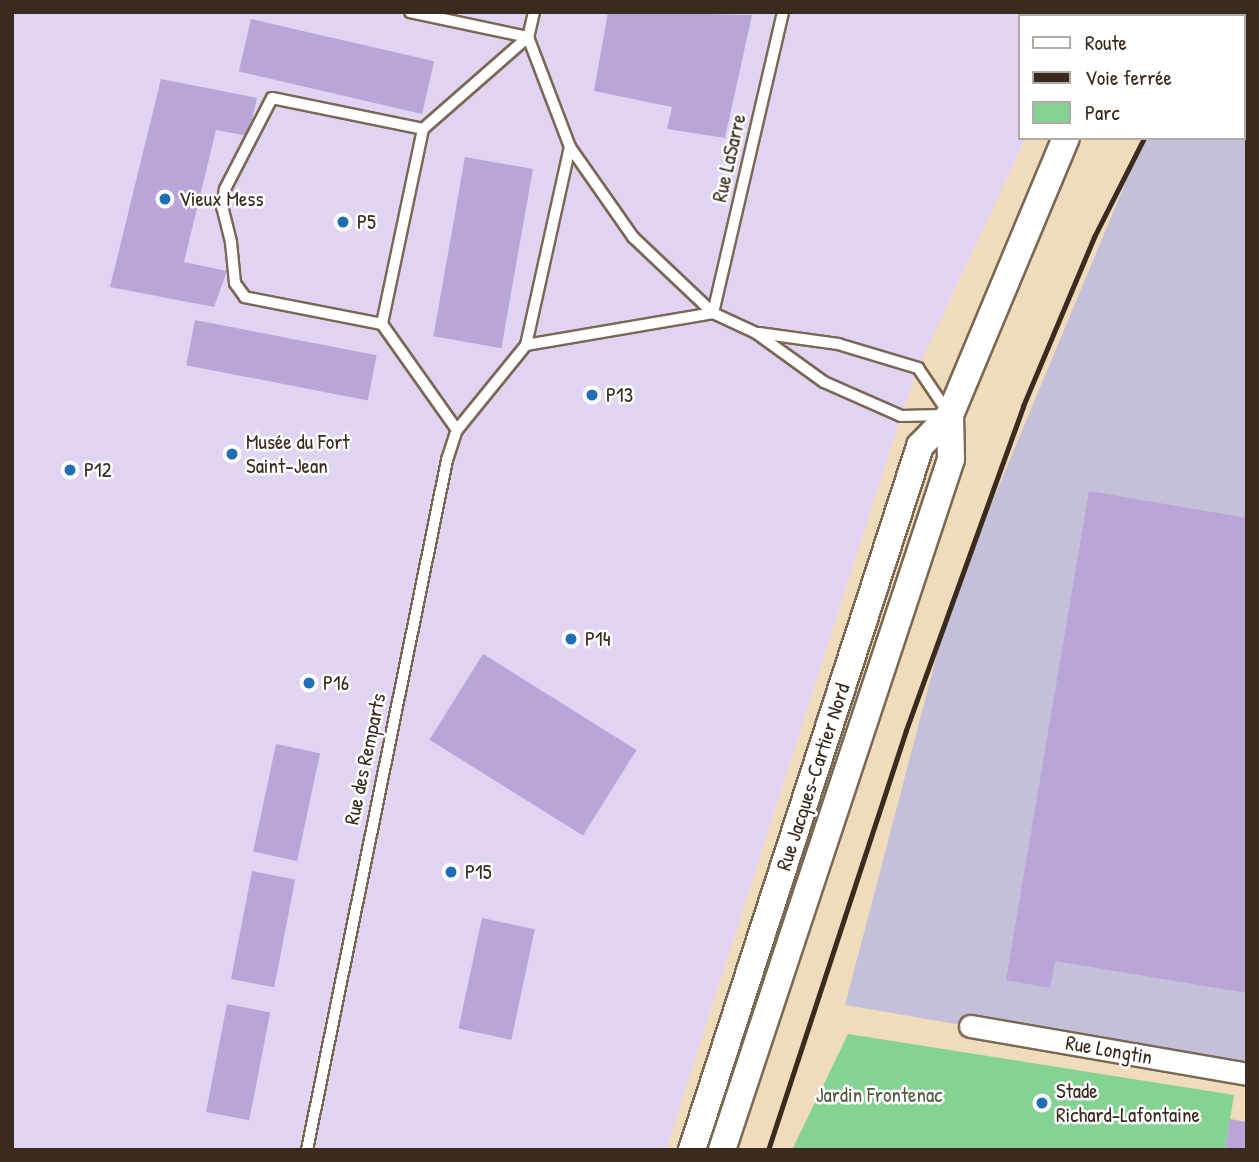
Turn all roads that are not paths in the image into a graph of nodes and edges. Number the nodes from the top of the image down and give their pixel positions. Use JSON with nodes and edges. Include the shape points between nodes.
{"nodes":[{"id":1,"x":410,"y":12,"type":"edge"},
{"id":2,"x":534,"y":12,"type":"edge"},
{"id":3,"x":783,"y":12,"type":"edge"},
{"id":4,"x":528,"y":37,"type":"junction"},
{"id":5,"x":423,"y":129,"type":"junction"},
{"id":6,"x":1065,"y":140,"type":"edge"},
{"id":7,"x":570,"y":147,"type":"junction"},
{"id":8,"x":713,"y":313,"type":"junction"},
{"id":9,"x":382,"y":324,"type":"junction"},
{"id":10,"x":756,"y":333,"type":"junction"},
{"id":11,"x":526,"y":345,"type":"junction"},
{"id":12,"x":950,"y":415,"type":"junction"},
{"id":13,"x":457,"y":430,"type":"junction"},
{"id":14,"x":971,"y":1026,"type":"dead end"},
{"id":15,"x":1247,"y":1074,"type":"edge"},
{"id":16,"x":307,"y":1150,"type":"edge"},
{"id":17,"x":692,"y":1150,"type":"edge"},
{"id":18,"x":722,"y":1150,"type":"edge"}],
"edges":[{"from":1,"to":4,"type":"lane"},
{"from":2,"to":4,"type":"lane"},
{"from":3,"to":8,"type":"lane","name":"Rue LaSarre"},
{"from":4,"to":5,"type":"lane"},
{"from":4,"to":7,"type":"lane"},
{"from":5,"to":9,"type":"lane"},
{"from":5,"to":9,"type":"lane","via":[[272,98],[225,189],[222,207],[235,284],[245,297]]},
{"from":6,"to":12,"type":"street","name":"Rue Jacques-Cartier Nord"},
{"from":7,"to":8,"type":"lane","via":[[633,237]]},
{"from":7,"to":11,"type":"lane"},
{"from":8,"to":10,"type":"lane"},
{"from":8,"to":11,"type":"lane"},
{"from":9,"to":13,"type":"lane"},
{"from":10,"to":12,"type":"lane","via":[[824,382],[901,416]]},
{"from":10,"to":12,"type":"lane","via":[[838,344],[918,368]]},
{"from":11,"to":13,"type":"lane","name":"Rue des Remparts"},
{"from":12,"to":17,"type":"street","name":"Rue Jacques-Cartier Nord","via":[[920,446]]},
{"from":12,"to":18,"type":"street","name":"Rue Jacques-Cartier Nord","via":[[951,459]]},
{"from":13,"to":16,"type":"lane","name":"Rue des Remparts","via":[[377,790]]},
{"from":14,"to":15,"type":"street","name":"Rue Longtin"}]}
